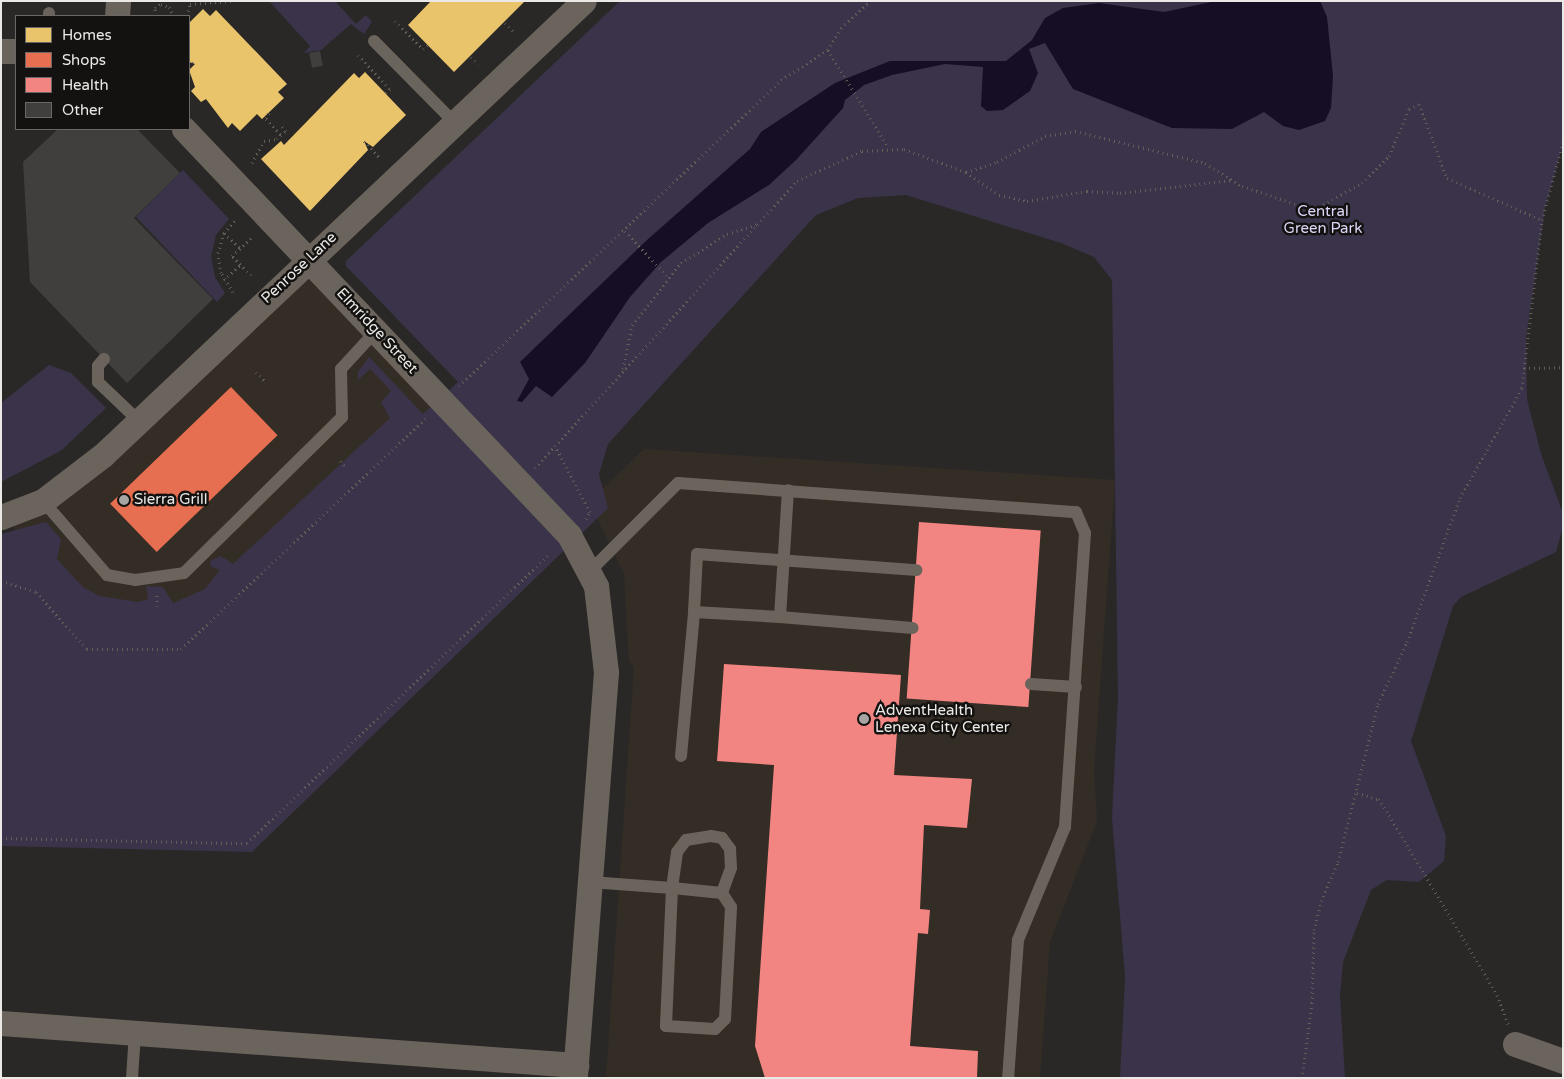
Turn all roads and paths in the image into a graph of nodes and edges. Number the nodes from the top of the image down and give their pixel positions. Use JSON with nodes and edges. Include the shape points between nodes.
{"nodes":[{"id":1,"x":118,"y":1,"type":"edge"},
{"id":2,"x":231,"y":1,"type":"edge"},
{"id":3,"x":584,"y":1,"type":"edge"},
{"id":4,"x":870,"y":1,"type":"edge"},
{"id":5,"x":117,"y":15,"type":"edge"},
{"id":6,"x":155,"y":15,"type":"edge"},
{"id":7,"x":173,"y":15,"type":"edge"},
{"id":8,"x":188,"y":15,"type":"edge"},
{"id":9,"x":395,"y":21,"type":"dead end"},
{"id":10,"x":505,"y":23,"type":"dead end"},
{"id":11,"x":513,"y":31,"type":"dead end"},
{"id":12,"x":374,"y":41,"type":"dead end"},
{"id":13,"x":428,"y":45,"type":"dead end"},
{"id":14,"x":828,"y":50,"type":"junction"},
{"id":15,"x":1,"y":51,"type":"edge"},
{"id":16,"x":15,"y":51,"type":"edge"},
{"id":17,"x":358,"y":55,"type":"dead end"},
{"id":18,"x":471,"y":56,"type":"dead end"},
{"id":19,"x":193,"y":62,"type":"dead end"},
{"id":20,"x":478,"y":64,"type":"dead end"},
{"id":21,"x":190,"y":65,"type":"edge"},
{"id":22,"x":385,"y":93,"type":"dead end"},
{"id":23,"x":268,"y":113,"type":"dead end"},
{"id":24,"x":455,"y":123,"type":"junction"},
{"id":25,"x":282,"y":126,"type":"dead end"},
{"id":26,"x":185,"y":130,"type":"edge"},
{"id":27,"x":281,"y":135,"type":"junction"},
{"id":28,"x":364,"y":141,"type":"dead end"},
{"id":29,"x":1563,"y":142,"type":"edge"},
{"id":30,"x":888,"y":147,"type":"junction"},
{"id":31,"x":380,"y":157,"type":"dead end"},
{"id":32,"x":252,"y":163,"type":"dead end"},
{"id":33,"x":966,"y":172,"type":"junction"},
{"id":34,"x":1232,"y":180,"type":"junction"},
{"id":35,"x":235,"y":220,"type":"dead end"},
{"id":36,"x":1542,"y":220,"type":"junction"},
{"id":37,"x":758,"y":223,"type":"junction"},
{"id":38,"x":625,"y":231,"type":"junction"},
{"id":39,"x":224,"y":233,"type":"junction"},
{"id":40,"x":251,"y":238,"type":"dead end"},
{"id":41,"x":240,"y":248,"type":"junction"},
{"id":42,"x":308,"y":258,"type":"junction"},
{"id":43,"x":240,"y":265,"type":"junction"},
{"id":44,"x":251,"y":275,"type":"dead end"},
{"id":45,"x":668,"y":277,"type":"junction"},
{"id":46,"x":224,"y":280,"type":"junction"},
{"id":47,"x":233,"y":292,"type":"dead end"},
{"id":48,"x":377,"y":330,"type":"junction"},
{"id":49,"x":104,"y":359,"type":"dead end"},
{"id":50,"x":1563,"y":367,"type":"edge"},
{"id":51,"x":1524,"y":368,"type":"junction"},
{"id":52,"x":623,"y":370,"type":"junction"},
{"id":53,"x":256,"y":372,"type":"dead end"},
{"id":54,"x":265,"y":381,"type":"dead end"},
{"id":55,"x":443,"y":401,"type":"junction"},
{"id":56,"x":139,"y":421,"type":"junction"},
{"id":57,"x":556,"y":446,"type":"junction"},
{"id":58,"x":340,"y":461,"type":"dead end"},
{"id":59,"x":346,"y":468,"type":"dead end"},
{"id":60,"x":532,"y":471,"type":"dead end"},
{"id":61,"x":788,"y":490,"type":"junction"},
{"id":62,"x":43,"y":501,"type":"junction"},
{"id":63,"x":1,"y":517,"type":"edge"},
{"id":64,"x":576,"y":529,"type":"junction"},
{"id":65,"x":548,"y":555,"type":"dead end"},
{"id":66,"x":784,"y":560,"type":"junction"},
{"id":67,"x":916,"y":570,"type":"dead end"},
{"id":68,"x":589,"y":572,"type":"junction"},
{"id":69,"x":1,"y":581,"type":"edge"},
{"id":70,"x":157,"y":595,"type":"dead end"},
{"id":71,"x":157,"y":606,"type":"dead end"},
{"id":72,"x":694,"y":612,"type":"junction"},
{"id":73,"x":780,"y":618,"type":"junction"},
{"id":74,"x":912,"y":628,"type":"dead end"},
{"id":75,"x":1032,"y":684,"type":"dead end"},
{"id":76,"x":1076,"y":687,"type":"junction"},
{"id":77,"x":681,"y":756,"type":"dead end"},
{"id":78,"x":1357,"y":793,"type":"junction"},
{"id":79,"x":1,"y":838,"type":"edge"},
{"id":80,"x":590,"y":882,"type":"junction"},
{"id":81,"x":672,"y":888,"type":"junction"},
{"id":82,"x":722,"y":892,"type":"junction"},
{"id":83,"x":1,"y":1023,"type":"edge"},
{"id":84,"x":135,"y":1033,"type":"junction"},
{"id":85,"x":1516,"y":1044,"type":"joint"},
{"id":86,"x":1563,"y":1061,"type":"edge"},
{"id":87,"x":576,"y":1071,"type":"edge"},
{"id":88,"x":132,"y":1078,"type":"edge"},
{"id":89,"x":1008,"y":1078,"type":"edge"},
{"id":90,"x":1302,"y":1078,"type":"edge"}],
"edges":[{"from":1,"to":5,"type":"street"},
{"from":2,"to":8,"type":"path","via":[[190,4]]},
{"from":3,"to":24,"type":"street","name":"Penrose Lane"},
{"from":4,"to":14,"type":"path","via":[[841,28]]},
{"from":6,"to":7,"type":"path","via":[[155,8],[161,4],[169,7]]},
{"from":9,"to":13,"type":"path","via":[[423,49]]},
{"from":10,"to":11,"type":"path"},
{"from":12,"to":24,"type":"lane"},
{"from":14,"to":30,"type":"path","via":[[869,110]]},
{"from":14,"to":38,"type":"path","via":[[781,80]]},
{"from":15,"to":16,"type":"street"},
{"from":17,"to":22,"type":"path","via":[[390,89]]},
{"from":18,"to":20,"type":"path"},
{"from":19,"to":21,"type":"path"},
{"from":23,"to":27,"type":"path","via":[[266,119]]},
{"from":24,"to":42,"type":"street","name":"Penrose Lane"},
{"from":25,"to":27,"type":"path","via":[[286,130]]},
{"from":26,"to":42,"type":"street","name":"Elmridge Street"},
{"from":27,"to":32,"type":"path","via":[[264,142]]},
{"from":28,"to":31,"type":"path"},
{"from":29,"to":36,"type":"path"},
{"from":30,"to":33,"type":"path","via":[[926,154]]},
{"from":30,"to":37,"type":"path","via":[[862,151],[812,171]]},
{"from":33,"to":34,"type":"path","via":[[999,195],[1027,201],[1087,191],[1120,193]]},
{"from":33,"to":34,"type":"path","via":[[997,162],[1045,136],[1075,131],[1204,163],[1228,173]]},
{"from":34,"to":36,"type":"path","via":[[1305,207],[1319,206],[1362,183],[1390,156],[1409,109],[1419,104],[1440,167],[1458,184]]},
{"from":35,"to":39,"type":"path"},
{"from":36,"to":51,"type":"path"},
{"from":37,"to":45,"type":"path","via":[[726,234],[681,263]]},
{"from":37,"to":52,"type":"path"},
{"from":38,"to":45,"type":"path"},
{"from":38,"to":55,"type":"path"},
{"from":39,"to":41,"type":"path"},
{"from":39,"to":46,"type":"path","via":[[218,253]]},
{"from":40,"to":41,"type":"path"},
{"from":41,"to":43,"type":"path","via":[[232,256]]},
{"from":42,"to":48,"type":"street","name":"Elmridge Street"},
{"from":42,"to":56,"type":"street","name":"Penrose Lane"},
{"from":43,"to":44,"type":"path"},
{"from":43,"to":46,"type":"path"},
{"from":45,"to":52,"type":"path","via":[[632,325]]},
{"from":46,"to":47,"type":"path"},
{"from":48,"to":55,"type":"street","name":"Elmridge Street"},
{"from":48,"to":62,"type":"lane","via":[[340,369],[342,417],[214,544],[175,577],[119,580],[98,567]]},
{"from":49,"to":56,"type":"lane","via":[[98,366],[98,382]]},
{"from":50,"to":51,"type":"path"},
{"from":51,"to":78,"type":"path","via":[[1522,388],[1460,498],[1407,642],[1378,704]]},
{"from":52,"to":57,"type":"path"},
{"from":53,"to":54,"type":"path"},
{"from":55,"to":64,"type":"street","name":"Elmridge Street"},
{"from":55,"to":69,"type":"path","via":[[181,649],[87,649],[36,592]]},
{"from":56,"to":62,"type":"street","name":"Penrose Lane"},
{"from":57,"to":60,"type":"path"},
{"from":57,"to":64,"type":"path","via":[[590,512]]},
{"from":58,"to":59,"type":"path"},
{"from":61,"to":66,"type":"lane"},
{"from":61,"to":68,"type":"lane","via":[[678,483]]},
{"from":61,"to":76,"type":"lane","via":[[1076,512],[1085,533]]},
{"from":62,"to":63,"type":"street","name":"Penrose Lane"},
{"from":64,"to":68,"type":"street","name":"Elmridge Street"},
{"from":65,"to":79,"type":"path","via":[[247,843]]},
{"from":66,"to":67,"type":"lane"},
{"from":66,"to":72,"type":"lane","via":[[698,554]]},
{"from":66,"to":73,"type":"lane"},
{"from":68,"to":80,"type":"street","name":"Elmridge Street","via":[[604,624],[606,672]]},
{"from":70,"to":71,"type":"path"},
{"from":72,"to":73,"type":"lane"},
{"from":72,"to":77,"type":"lane"},
{"from":73,"to":74,"type":"lane"},
{"from":75,"to":76,"type":"lane"},
{"from":76,"to":89,"type":"lane","via":[[1065,827],[1018,940]]},
{"from":78,"to":85,"type":"path","via":[[1378,799],[1389,816],[1497,994]]},
{"from":78,"to":90,"type":"path","via":[[1314,930],[1312,1003]]},
{"from":80,"to":81,"type":"lane"},
{"from":80,"to":87,"type":"street","name":"Elmridge Street"},
{"from":81,"to":82,"type":"lane"},
{"from":81,"to":82,"type":"lane","via":[[677,852],[686,840],[712,836],[722,838],[730,849],[731,868]]},
{"from":81,"to":82,"type":"lane","via":[[666,1026],[715,1029],[725,1019],[731,907]]},
{"from":83,"to":84,"type":"street"},
{"from":84,"to":87,"type":"street"},
{"from":84,"to":88,"type":"lane"},
{"from":85,"to":86,"type":"street"}]}
